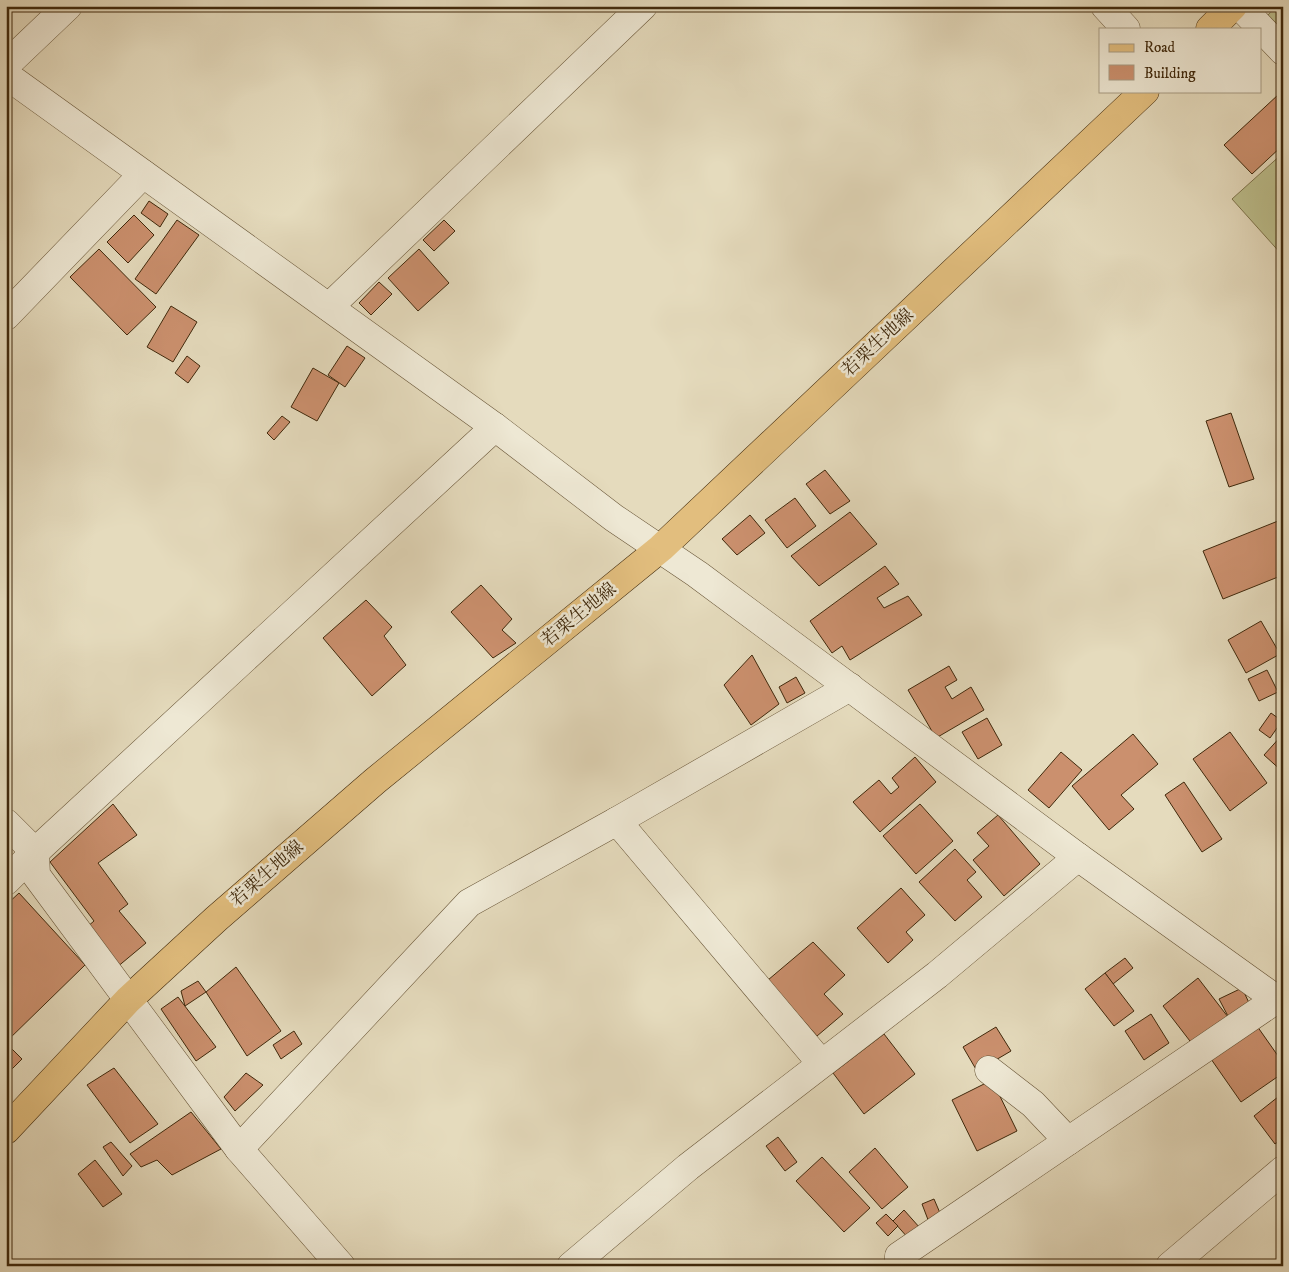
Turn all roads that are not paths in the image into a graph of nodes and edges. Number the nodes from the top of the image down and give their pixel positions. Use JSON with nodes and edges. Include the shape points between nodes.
{"nodes":[{"id":1,"x":68,"y":6,"type":"edge"},
{"id":2,"x":643,"y":6,"type":"edge"},
{"id":3,"x":1104,"y":6,"type":"edge"},
{"id":4,"x":1233,"y":6,"type":"edge"},
{"id":5,"x":1240,"y":6,"type":"edge"},
{"id":6,"x":1125,"y":28,"type":"edge"},
{"id":7,"x":1211,"y":28,"type":"edge"},
{"id":8,"x":1261,"y":28,"type":"edge"},
{"id":9,"x":1262,"y":29,"type":"edge"},
{"id":10,"x":1283,"y":51,"type":"edge"},
{"id":11,"x":6,"y":65,"type":"edge"},
{"id":12,"x":6,"y":75,"type":"edge"},
{"id":13,"x":1144,"y":92,"type":"edge"},
{"id":14,"x":143,"y":174,"type":"junction"},
{"id":15,"x":329,"y":308,"type":"junction"},
{"id":16,"x":6,"y":316,"type":"edge"},
{"id":17,"x":495,"y":427,"type":"junction"},
{"id":18,"x":661,"y":548,"type":"junction"},
{"id":19,"x":850,"y":687,"type":"junction"},
{"id":20,"x":616,"y":821,"type":"junction"},
{"id":21,"x":6,"y":823,"type":"edge"},
{"id":22,"x":35,"y":852,"type":"junction"},
{"id":23,"x":1078,"y":856,"type":"junction"},
{"id":24,"x":6,"y":881,"type":"edge"},
{"id":25,"x":128,"y":1000,"type":"junction"},
{"id":26,"x":1280,"y":1001,"type":"edge"},
{"id":27,"x":821,"y":1063,"type":"junction"},
{"id":28,"x":990,"y":1070,"type":"dead end"},
{"id":29,"x":6,"y":1130,"type":"edge"},
{"id":30,"x":1068,"y":1141,"type":"junction"},
{"id":31,"x":239,"y":1149,"type":"junction"},
{"id":32,"x":1283,"y":1170,"type":"edge"},
{"id":33,"x":341,"y":1266,"type":"edge"},
{"id":34,"x":571,"y":1266,"type":"edge"},
{"id":35,"x":899,"y":1266,"type":"edge"},
{"id":36,"x":1170,"y":1266,"type":"edge"}],
"edges":[{"from":1,"to":11,"type":"street"},
{"from":2,"to":15,"type":"street"},
{"from":3,"to":6,"type":"street"},
{"from":4,"to":7,"type":"main road"},
{"from":5,"to":8,"type":"street"},
{"from":9,"to":10,"type":"street"},
{"from":12,"to":14,"type":"street"},
{"from":13,"to":18,"type":"main road","name":"若栗生地線"},
{"from":14,"to":15,"type":"street"},
{"from":14,"to":16,"type":"street"},
{"from":15,"to":17,"type":"street"},
{"from":17,"to":18,"type":"street","via":[[614,518]]},
{"from":17,"to":22,"type":"street"},
{"from":18,"to":19,"type":"street"},
{"from":18,"to":25,"type":"main road","name":"若栗生地線","via":[[375,781]]},
{"from":19,"to":20,"type":"street"},
{"from":19,"to":23,"type":"street"},
{"from":20,"to":27,"type":"street"},
{"from":20,"to":31,"type":"street","via":[[469,903]]},
{"from":21,"to":22,"type":"street"},
{"from":22,"to":24,"type":"street"},
{"from":22,"to":25,"type":"street","via":[[36,875]]},
{"from":23,"to":26,"type":"street"},
{"from":23,"to":27,"type":"street","via":[[937,975]]},
{"from":25,"to":29,"type":"main road","name":"若栗生地線"},
{"from":25,"to":31,"type":"street"},
{"from":26,"to":30,"type":"street"},
{"from":27,"to":34,"type":"street","via":[[688,1167]]},
{"from":28,"to":30,"type":"street","via":[[1033,1104]]},
{"from":30,"to":35,"type":"street","via":[[899,1256]]},
{"from":31,"to":33,"type":"street"},
{"from":32,"to":36,"type":"street"}]}
